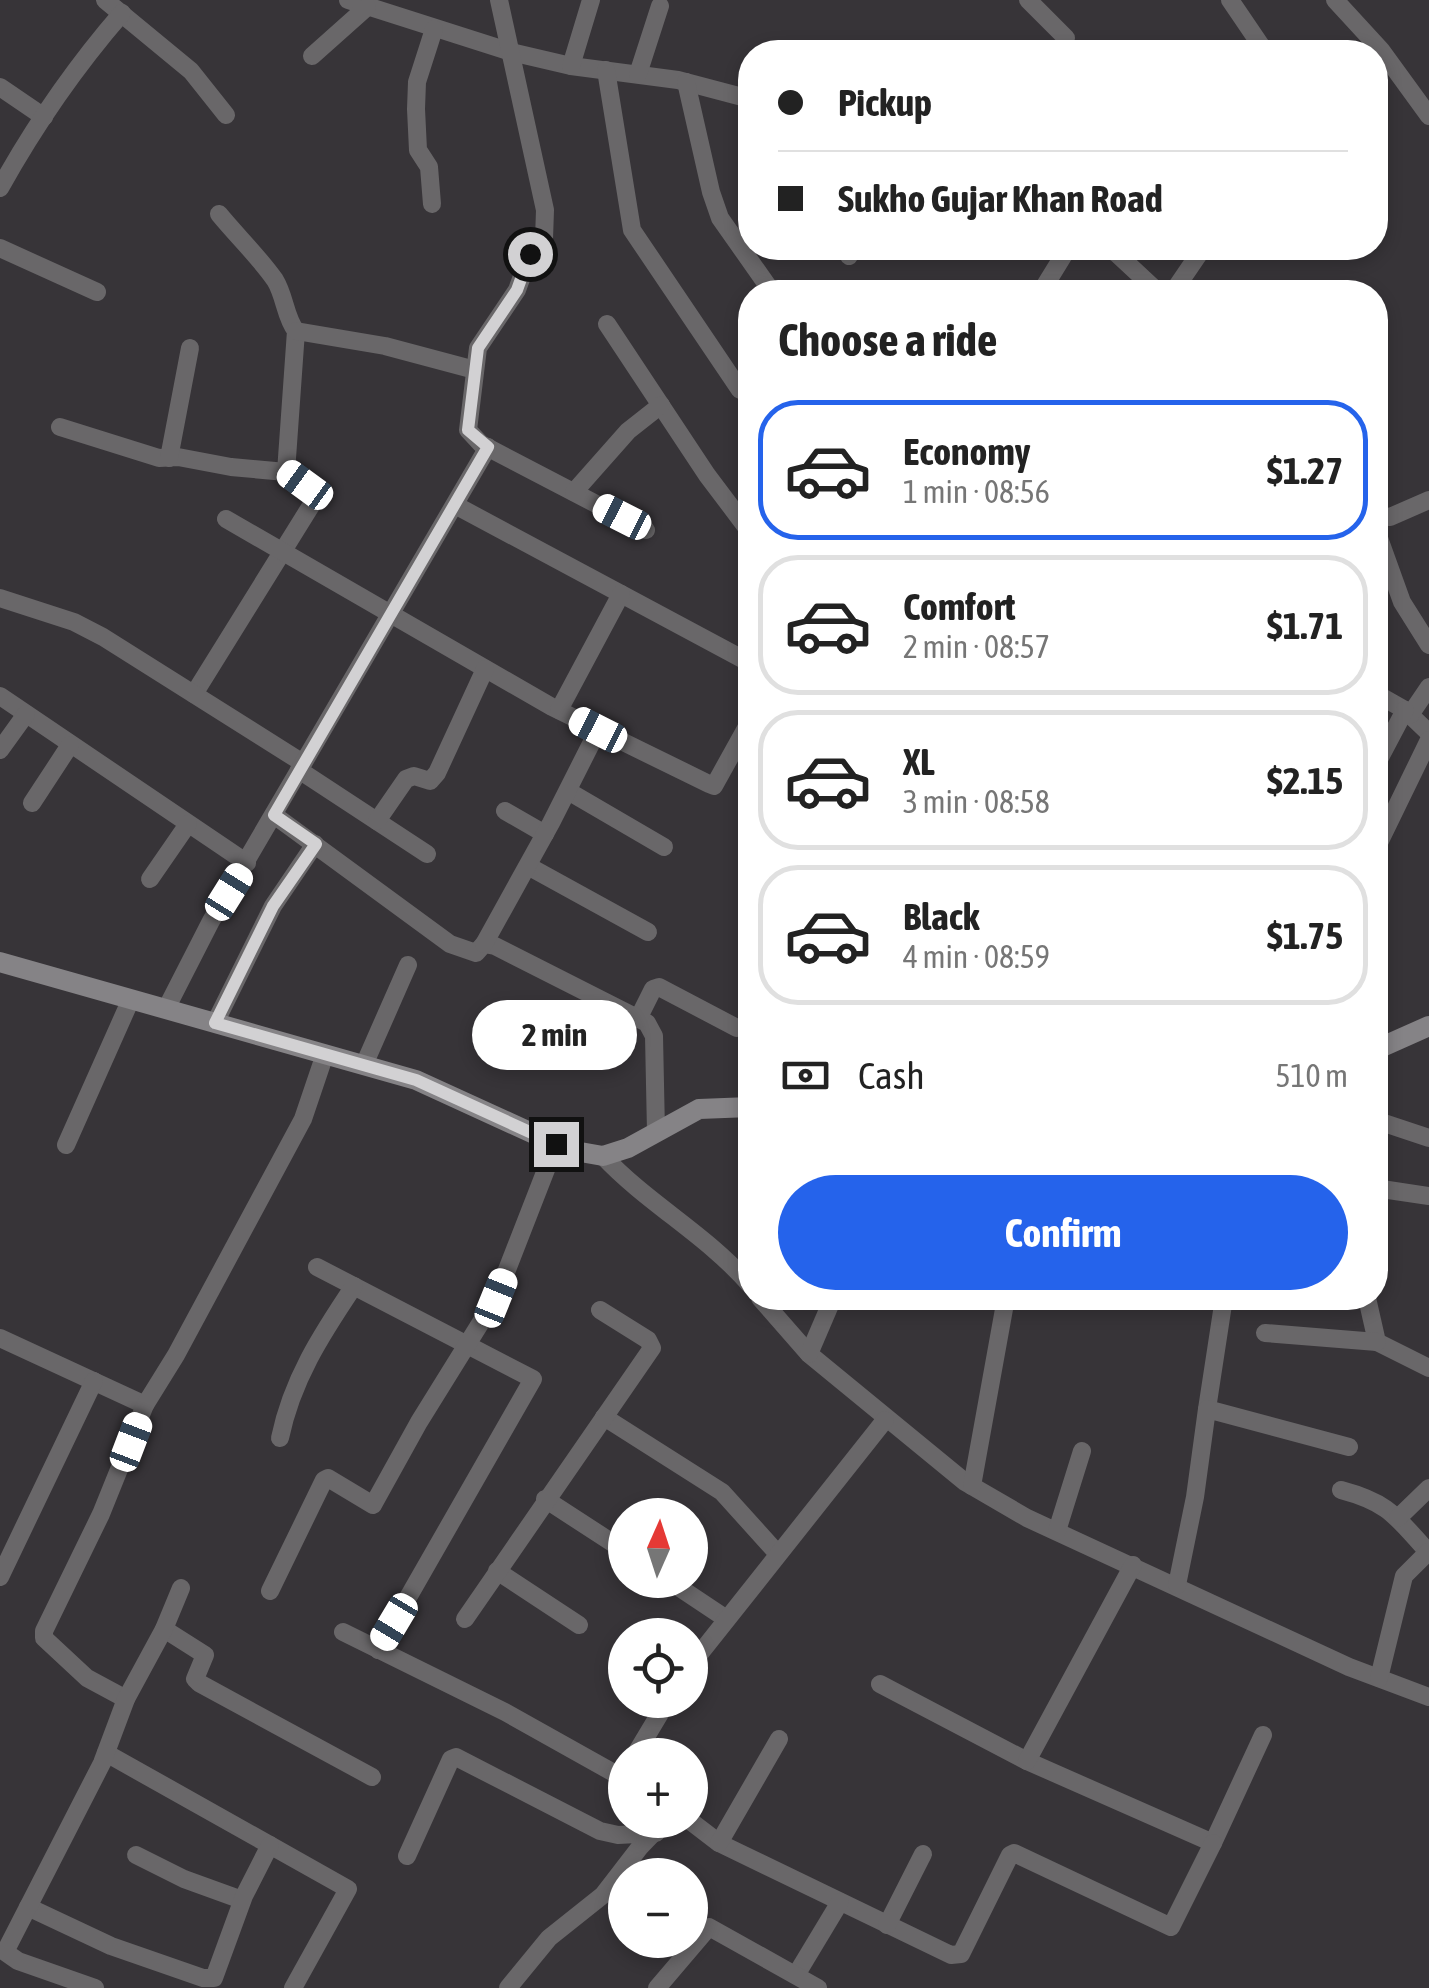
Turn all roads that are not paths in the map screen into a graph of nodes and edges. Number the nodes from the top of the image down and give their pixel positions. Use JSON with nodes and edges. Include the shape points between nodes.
{"nodes":[{"id":1,"x":105,"y":0,"type":"edge"},
{"id":2,"x":348,"y":0,"type":"edge"},
{"id":3,"x":500,"y":0,"type":"edge"},
{"id":4,"x":590,"y":0,"type":"edge"},
{"id":5,"x":1028,"y":0,"type":"edge"},
{"id":6,"x":1230,"y":0,"type":"edge"},
{"id":7,"x":1335,"y":0,"type":"edge"},
{"id":8,"x":660,"y":6,"type":"dead end"},
{"id":9,"x":367,"y":7,"type":"junction"},
{"id":10,"x":122,"y":14,"type":"junction"},
{"id":11,"x":434,"y":28,"type":"junction"},
{"id":12,"x":1066,"y":38,"type":"dead end"},
{"id":13,"x":1257,"y":40,"type":"edge"},
{"id":14,"x":1371,"y":40,"type":"edge"},
{"id":15,"x":511,"y":52,"type":"junction"},
{"id":16,"x":312,"y":56,"type":"dead end"},
{"id":17,"x":1388,"y":61,"type":"edge"},
{"id":18,"x":571,"y":66,"type":"junction"},
{"id":19,"x":606,"y":70,"type":"junction"},
{"id":20,"x":638,"y":74,"type":"junction"},
{"id":21,"x":686,"y":82,"type":"junction"},
{"id":22,"x":0,"y":88,"type":"edge"},
{"id":23,"x":738,"y":96,"type":"edge"},
{"id":24,"x":226,"y":114,"type":"dead end"},
{"id":25,"x":1429,"y":116,"type":"edge"},
{"id":26,"x":44,"y":117,"type":"junction"},
{"id":27,"x":0,"y":188,"type":"edge"},
{"id":28,"x":432,"y":204,"type":"dead end"},
{"id":29,"x":219,"y":214,"type":"dead end"},
{"id":30,"x":738,"y":244,"type":"edge"},
{"id":31,"x":0,"y":248,"type":"edge"},
{"id":32,"x":1124,"y":260,"type":"edge"},
{"id":33,"x":1145,"y":280,"type":"edge"},
{"id":34,"x":96,"y":292,"type":"dead end"},
{"id":35,"x":608,"y":324,"type":"dead end"},
{"id":36,"x":296,"y":330,"type":"junction"},
{"id":37,"x":190,"y":348,"type":"dead end"},
{"id":38,"x":475,"y":370,"type":"junction"},
{"id":39,"x":738,"y":387,"type":"edge"},
{"id":40,"x":661,"y":404,"type":"junction"},
{"id":41,"x":60,"y":428,"type":"dead end"},
{"id":42,"x":488,"y":447,"type":"junction"},
{"id":43,"x":169,"y":458,"type":"junction"},
{"id":44,"x":286,"y":472,"type":"junction"},
{"id":45,"x":574,"y":492,"type":"junction"},
{"id":46,"x":1429,"y":500,"type":"edge"},
{"id":47,"x":455,"y":505,"type":"junction"},
{"id":48,"x":738,"y":516,"type":"edge"},
{"id":49,"x":1388,"y":516,"type":"edge"},
{"id":50,"x":226,"y":520,"type":"dead end"},
{"id":51,"x":646,"y":530,"type":"dead end"},
{"id":52,"x":282,"y":552,"type":"junction"},
{"id":53,"x":1388,"y":563,"type":"edge"},
{"id":54,"x":621,"y":594,"type":"junction"},
{"id":55,"x":0,"y":598,"type":"edge"},
{"id":56,"x":391,"y":616,"type":"junction"},
{"id":57,"x":1429,"y":645,"type":"edge"},
{"id":58,"x":738,"y":657,"type":"edge"},
{"id":59,"x":485,"y":669,"type":"junction"},
{"id":60,"x":1429,"y":687,"type":"edge"},
{"id":61,"x":194,"y":694,"type":"junction"},
{"id":62,"x":0,"y":696,"type":"edge"},
{"id":63,"x":1388,"y":701,"type":"edge"},
{"id":64,"x":559,"y":710,"type":"junction"},
{"id":65,"x":1407,"y":713,"type":"junction"},
{"id":66,"x":26,"y":714,"type":"junction"},
{"id":67,"x":598,"y":730,"type":"junction"},
{"id":68,"x":1429,"y":737,"type":"edge"},
{"id":69,"x":738,"y":743,"type":"edge"},
{"id":70,"x":70,"y":745,"type":"junction"},
{"id":71,"x":1388,"y":745,"type":"edge"},
{"id":72,"x":0,"y":750,"type":"edge"},
{"id":73,"x":301,"y":767,"type":"junction"},
{"id":74,"x":568,"y":791,"type":"junction"},
{"id":75,"x":32,"y":804,"type":"dead end"},
{"id":76,"x":505,"y":811,"type":"dead end"},
{"id":77,"x":274,"y":815,"type":"junction"},
{"id":78,"x":377,"y":821,"type":"junction"},
{"id":79,"x":188,"y":824,"type":"junction"},
{"id":80,"x":1388,"y":824,"type":"edge"},
{"id":81,"x":546,"y":834,"type":"junction"},
{"id":82,"x":316,"y":844,"type":"junction"},
{"id":83,"x":664,"y":847,"type":"dead end"},
{"id":84,"x":427,"y":854,"type":"dead end"},
{"id":85,"x":247,"y":863,"type":"junction"},
{"id":86,"x":528,"y":866,"type":"junction"},
{"id":87,"x":150,"y":879,"type":"dead end"},
{"id":88,"x":648,"y":932,"type":"dead end"},
{"id":89,"x":484,"y":944,"type":"junction"},
{"id":90,"x":0,"y":962,"type":"edge"},
{"id":91,"x":408,"y":964,"type":"dead end"},
{"id":92,"x":131,"y":999,"type":"junction"},
{"id":93,"x":166,"y":1009,"type":"junction"},
{"id":94,"x":638,"y":1018,"type":"junction"},
{"id":95,"x":215,"y":1023,"type":"junction"},
{"id":96,"x":1429,"y":1026,"type":"edge"},
{"id":97,"x":738,"y":1028,"type":"dead end"},
{"id":98,"x":1388,"y":1044,"type":"edge"},
{"id":99,"x":324,"y":1054,"type":"junction"},
{"id":100,"x":364,"y":1065,"type":"junction"},
{"id":101,"x":738,"y":1107,"type":"edge"},
{"id":102,"x":1388,"y":1124,"type":"edge"},
{"id":103,"x":656,"y":1132,"type":"junction"},
{"id":104,"x":1429,"y":1138,"type":"edge"},
{"id":105,"x":556,"y":1144,"type":"junction"},
{"id":106,"x":66,"y":1146,"type":"dead end"},
{"id":107,"x":603,"y":1156,"type":"junction"},
{"id":108,"x":1388,"y":1190,"type":"edge"},
{"id":109,"x":1429,"y":1196,"type":"edge"},
{"id":110,"x":317,"y":1267,"type":"dead end"},
{"id":111,"x":738,"y":1272,"type":"edge"},
{"id":112,"x":354,"y":1286,"type":"junction"},
{"id":113,"x":600,"y":1310,"type":"dead end"},
{"id":114,"x":770,"y":1310,"type":"edge"},
{"id":115,"x":828,"y":1310,"type":"edge"},
{"id":116,"x":1004,"y":1310,"type":"edge"},
{"id":117,"x":1222,"y":1310,"type":"edge"},
{"id":118,"x":1369,"y":1310,"type":"edge"},
{"id":119,"x":1265,"y":1333,"type":"dead end"},
{"id":120,"x":0,"y":1338,"type":"edge"},
{"id":121,"x":1377,"y":1342,"type":"junction"},
{"id":122,"x":466,"y":1344,"type":"junction"},
{"id":123,"x":809,"y":1354,"type":"junction"},
{"id":124,"x":1429,"y":1368,"type":"edge"},
{"id":125,"x":94,"y":1381,"type":"junction"},
{"id":126,"x":145,"y":1404,"type":"junction"},
{"id":127,"x":1207,"y":1409,"type":"junction"},
{"id":128,"x":604,"y":1417,"type":"junction"},
{"id":129,"x":885,"y":1420,"type":"junction"},
{"id":130,"x":280,"y":1438,"type":"dead end"},
{"id":131,"x":1349,"y":1447,"type":"dead end"},
{"id":132,"x":1082,"y":1450,"type":"dead end"},
{"id":133,"x":972,"y":1486,"type":"junction"},
{"id":134,"x":1429,"y":1488,"type":"edge"},
{"id":135,"x":1341,"y":1490,"type":"dead end"},
{"id":136,"x":545,"y":1499,"type":"junction"},
{"id":137,"x":1398,"y":1518,"type":"junction"},
{"id":138,"x":1057,"y":1531,"type":"junction"},
{"id":139,"x":608,"y":1540,"type":"edge"},
{"id":140,"x":1428,"y":1553,"type":"edge"},
{"id":141,"x":778,"y":1554,"type":"junction"},
{"id":142,"x":1133,"y":1564,"type":"junction"},
{"id":143,"x":497,"y":1571,"type":"junction"},
{"id":144,"x":0,"y":1577,"type":"edge"},
{"id":145,"x":1177,"y":1586,"type":"junction"},
{"id":146,"x":182,"y":1588,"type":"dead end"},
{"id":147,"x":270,"y":1592,"type":"dead end"},
{"id":148,"x":695,"y":1598,"type":"edge"},
{"id":149,"x":725,"y":1618,"type":"junction"},
{"id":150,"x":465,"y":1619,"type":"dead end"},
{"id":151,"x":579,"y":1625,"type":"dead end"},
{"id":152,"x":164,"y":1629,"type":"junction"},
{"id":153,"x":343,"y":1632,"type":"dead end"},
{"id":154,"x":708,"y":1641,"type":"edge"},
{"id":155,"x":378,"y":1650,"type":"junction"},
{"id":156,"x":1379,"y":1678,"type":"junction"},
{"id":157,"x":880,"y":1684,"type":"dead end"},
{"id":158,"x":1429,"y":1698,"type":"edge"},
{"id":159,"x":126,"y":1699,"type":"junction"},
{"id":160,"x":1263,"y":1735,"type":"dead end"},
{"id":161,"x":779,"y":1739,"type":"dead end"},
{"id":162,"x":106,"y":1753,"type":"junction"},
{"id":163,"x":1027,"y":1761,"type":"junction"},
{"id":164,"x":608,"y":1769,"type":"edge"},
{"id":165,"x":372,"y":1777,"type":"dead end"},
{"id":166,"x":608,"y":1833,"type":"edge"},
{"id":167,"x":708,"y":1835,"type":"edge"},
{"id":168,"x":649,"y":1838,"type":"edge"},
{"id":169,"x":719,"y":1843,"type":"junction"},
{"id":170,"x":1214,"y":1843,"type":"junction"},
{"id":171,"x":270,"y":1845,"type":"junction"},
{"id":172,"x":923,"y":1854,"type":"dead end"},
{"id":173,"x":136,"y":1855,"type":"dead end"},
{"id":174,"x":407,"y":1856,"type":"dead end"},
{"id":175,"x":242,"y":1900,"type":"junction"},
{"id":176,"x":840,"y":1902,"type":"junction"},
{"id":177,"x":28,"y":1907,"type":"junction"},
{"id":178,"x":888,"y":1925,"type":"junction"},
{"id":179,"x":797,"y":1980,"type":"edge"},
{"id":180,"x":201,"y":1983,"type":"edge"},
{"id":181,"x":95,"y":1988,"type":"edge"},
{"id":182,"x":293,"y":1988,"type":"edge"},
{"id":183,"x":508,"y":1988,"type":"edge"},
{"id":184,"x":657,"y":1988,"type":"edge"},
{"id":185,"x":818,"y":1988,"type":"edge"}],
"edges":[{"from":1,"to":10,"type":"street"},
{"from":2,"to":9,"type":"street"},
{"from":3,"to":15,"type":"street"},
{"from":4,"to":18,"type":"street"},
{"from":5,"to":12,"type":"street"},
{"from":6,"to":13,"type":"street"},
{"from":7,"to":14,"type":"street"},
{"from":8,"to":20,"type":"street"},
{"from":9,"to":11,"type":"street"},
{"from":9,"to":16,"type":"street"},
{"from":10,"to":24,"type":"street","via":[[191,71]]},
{"from":10,"to":26,"type":"street"},
{"from":11,"to":15,"type":"street"},
{"from":11,"to":28,"type":"street","via":[[416,109]]},
{"from":15,"to":18,"type":"street"},
{"from":15,"to":38,"type":"street","via":[[545,210],[544,240],[533,246],[517,290],[478,348]]},
{"from":17,"to":25,"type":"street"},
{"from":18,"to":19,"type":"street"},
{"from":19,"to":20,"type":"street"},
{"from":19,"to":39,"type":"street","via":[[632,230]]},
{"from":20,"to":21,"type":"street"},
{"from":21,"to":23,"type":"street"},
{"from":21,"to":30,"type":"street","via":[[710,192]]},
{"from":22,"to":26,"type":"street"},
{"from":26,"to":27,"type":"street"},
{"from":29,"to":36,"type":"street","via":[[274,280]]},
{"from":31,"to":34,"type":"street"},
{"from":32,"to":33,"type":"street"},
{"from":35,"to":40,"type":"street"},
{"from":36,"to":38,"type":"street"},
{"from":36,"to":44,"type":"street"},
{"from":37,"to":43,"type":"street"},
{"from":38,"to":42,"type":"street","via":[[468,430]]},
{"from":40,"to":45,"type":"street"},
{"from":40,"to":48,"type":"street"},
{"from":41,"to":43,"type":"street"},
{"from":42,"to":45,"type":"street"},
{"from":42,"to":47,"type":"street"},
{"from":43,"to":44,"type":"street"},
{"from":44,"to":52,"type":"street","via":[[317,496]]},
{"from":45,"to":51,"type":"street"},
{"from":46,"to":49,"type":"street"},
{"from":47,"to":54,"type":"street"},
{"from":47,"to":56,"type":"street"},
{"from":50,"to":52,"type":"street"},
{"from":52,"to":56,"type":"street"},
{"from":52,"to":61,"type":"street"},
{"from":53,"to":57,"type":"street"},
{"from":54,"to":58,"type":"street"},
{"from":54,"to":64,"type":"street"},
{"from":55,"to":61,"type":"street","via":[[74,622]]},
{"from":56,"to":59,"type":"street"},
{"from":56,"to":73,"type":"street"},
{"from":59,"to":64,"type":"street"},
{"from":59,"to":78,"type":"street","via":[[437,773],[430,781],[406,778]]},
{"from":60,"to":65,"type":"street"},
{"from":61,"to":73,"type":"street"},
{"from":62,"to":66,"type":"street"},
{"from":63,"to":65,"type":"street"},
{"from":64,"to":67,"type":"street"},
{"from":65,"to":68,"type":"street"},
{"from":65,"to":71,"type":"street"},
{"from":66,"to":70,"type":"street"},
{"from":66,"to":72,"type":"street"},
{"from":67,"to":69,"type":"street","via":[[714,786]]},
{"from":67,"to":74,"type":"street"},
{"from":68,"to":80,"type":"street"},
{"from":70,"to":75,"type":"street"},
{"from":70,"to":79,"type":"street"},
{"from":73,"to":77,"type":"street"},
{"from":73,"to":78,"type":"street"},
{"from":74,"to":81,"type":"street"},
{"from":74,"to":83,"type":"street"},
{"from":76,"to":81,"type":"street"},
{"from":77,"to":82,"type":"street"},
{"from":77,"to":85,"type":"street"},
{"from":78,"to":84,"type":"street"},
{"from":79,"to":85,"type":"street"},
{"from":79,"to":87,"type":"street"},
{"from":81,"to":86,"type":"street"},
{"from":82,"to":89,"type":"street","via":[[450,944],[476,953]]},
{"from":82,"to":95,"type":"street","via":[[273,906]]},
{"from":85,"to":93,"type":"street"},
{"from":86,"to":88,"type":"street"},
{"from":86,"to":89,"type":"street"},
{"from":89,"to":94,"type":"street"},
{"from":90,"to":92,"type":"main road"},
{"from":91,"to":100,"type":"street"},
{"from":92,"to":93,"type":"main road"},
{"from":92,"to":106,"type":"street"},
{"from":93,"to":95,"type":"main road"},
{"from":94,"to":97,"type":"street","via":[[659,987]]},
{"from":94,"to":103,"type":"street","via":[[654,1036]]},
{"from":95,"to":99,"type":"main road"},
{"from":96,"to":98,"type":"main road"},
{"from":99,"to":100,"type":"main road"},
{"from":99,"to":126,"type":"street","via":[[285,1156]]},
{"from":100,"to":105,"type":"main road","via":[[416,1080]]},
{"from":101,"to":103,"type":"main road","via":[[699,1109]]},
{"from":102,"to":104,"type":"street"},
{"from":103,"to":107,"type":"main road"},
{"from":105,"to":107,"type":"main road"},
{"from":105,"to":122,"type":"street","via":[[496,1298]]},
{"from":107,"to":111,"type":"street"},
{"from":108,"to":109,"type":"street"},
{"from":110,"to":112,"type":"street"},
{"from":112,"to":122,"type":"street"},
{"from":112,"to":130,"type":"street","via":[[292,1390]]},
{"from":113,"to":128,"type":"street","via":[[652,1348]]},
{"from":114,"to":123,"type":"street"},
{"from":115,"to":123,"type":"street"},
{"from":116,"to":133,"type":"street"},
{"from":117,"to":127,"type":"street"},
{"from":118,"to":121,"type":"street"},
{"from":119,"to":121,"type":"street"},
{"from":120,"to":125,"type":"street"},
{"from":121,"to":124,"type":"street"},
{"from":122,"to":147,"type":"street","via":[[373,1505],[324,1480]]},
{"from":122,"to":155,"type":"street","via":[[534,1378]]},
{"from":123,"to":129,"type":"street"},
{"from":125,"to":126,"type":"street"},
{"from":125,"to":144,"type":"street"},
{"from":126,"to":159,"type":"street","via":[[44,1631],[87,1678]]},
{"from":127,"to":131,"type":"street"},
{"from":127,"to":145,"type":"street"},
{"from":128,"to":136,"type":"street"},
{"from":128,"to":141,"type":"street","via":[[722,1492]]},
{"from":129,"to":133,"type":"street"},
{"from":129,"to":141,"type":"street"},
{"from":132,"to":138,"type":"street"},
{"from":133,"to":138,"type":"street"},
{"from":134,"to":137,"type":"street"},
{"from":135,"to":137,"type":"street","via":[[1369,1498]]},
{"from":136,"to":139,"type":"street"},
{"from":136,"to":143,"type":"street"},
{"from":137,"to":140,"type":"street"},
{"from":138,"to":142,"type":"street"},
{"from":140,"to":156,"type":"street","via":[[1404,1576]]},
{"from":141,"to":149,"type":"street"},
{"from":142,"to":145,"type":"street"},
{"from":142,"to":163,"type":"street"},
{"from":143,"to":150,"type":"street"},
{"from":143,"to":151,"type":"street"},
{"from":145,"to":156,"type":"street"},
{"from":146,"to":152,"type":"street"},
{"from":148,"to":149,"type":"street"},
{"from":149,"to":154,"type":"street"},
{"from":152,"to":159,"type":"street"},
{"from":152,"to":165,"type":"street","via":[[205,1654],[195,1678],[200,1683]]},
{"from":153,"to":155,"type":"street"},
{"from":155,"to":164,"type":"street"},
{"from":156,"to":158,"type":"street"},
{"from":157,"to":163,"type":"street"},
{"from":159,"to":162,"type":"street"},
{"from":160,"to":170,"type":"street"},
{"from":161,"to":169,"type":"street"},
{"from":162,"to":171,"type":"street"},
{"from":162,"to":177,"type":"street"},
{"from":163,"to":170,"type":"street"},
{"from":166,"to":174,"type":"street","via":[[456,1756]]},
{"from":167,"to":169,"type":"street"},
{"from":168,"to":183,"type":"street","via":[[603,1895],[549,1938]]},
{"from":169,"to":176,"type":"street"},
{"from":170,"to":178,"type":"street","via":[[1171,1927],[1018,1853],[1010,1855],[961,1954]]},
{"from":171,"to":175,"type":"street"},
{"from":171,"to":182,"type":"street","via":[[348,1888]]},
{"from":172,"to":178,"type":"street"},
{"from":173,"to":175,"type":"street"},
{"from":175,"to":180,"type":"street","via":[[214,1978]]},
{"from":176,"to":178,"type":"street"},
{"from":176,"to":179,"type":"street"},
{"from":177,"to":180,"type":"street"},
{"from":177,"to":181,"type":"street","via":[[5,1952]]},
{"from":179,"to":184,"type":"street","via":[[709,1927]]},
{"from":179,"to":185,"type":"street"}]}
